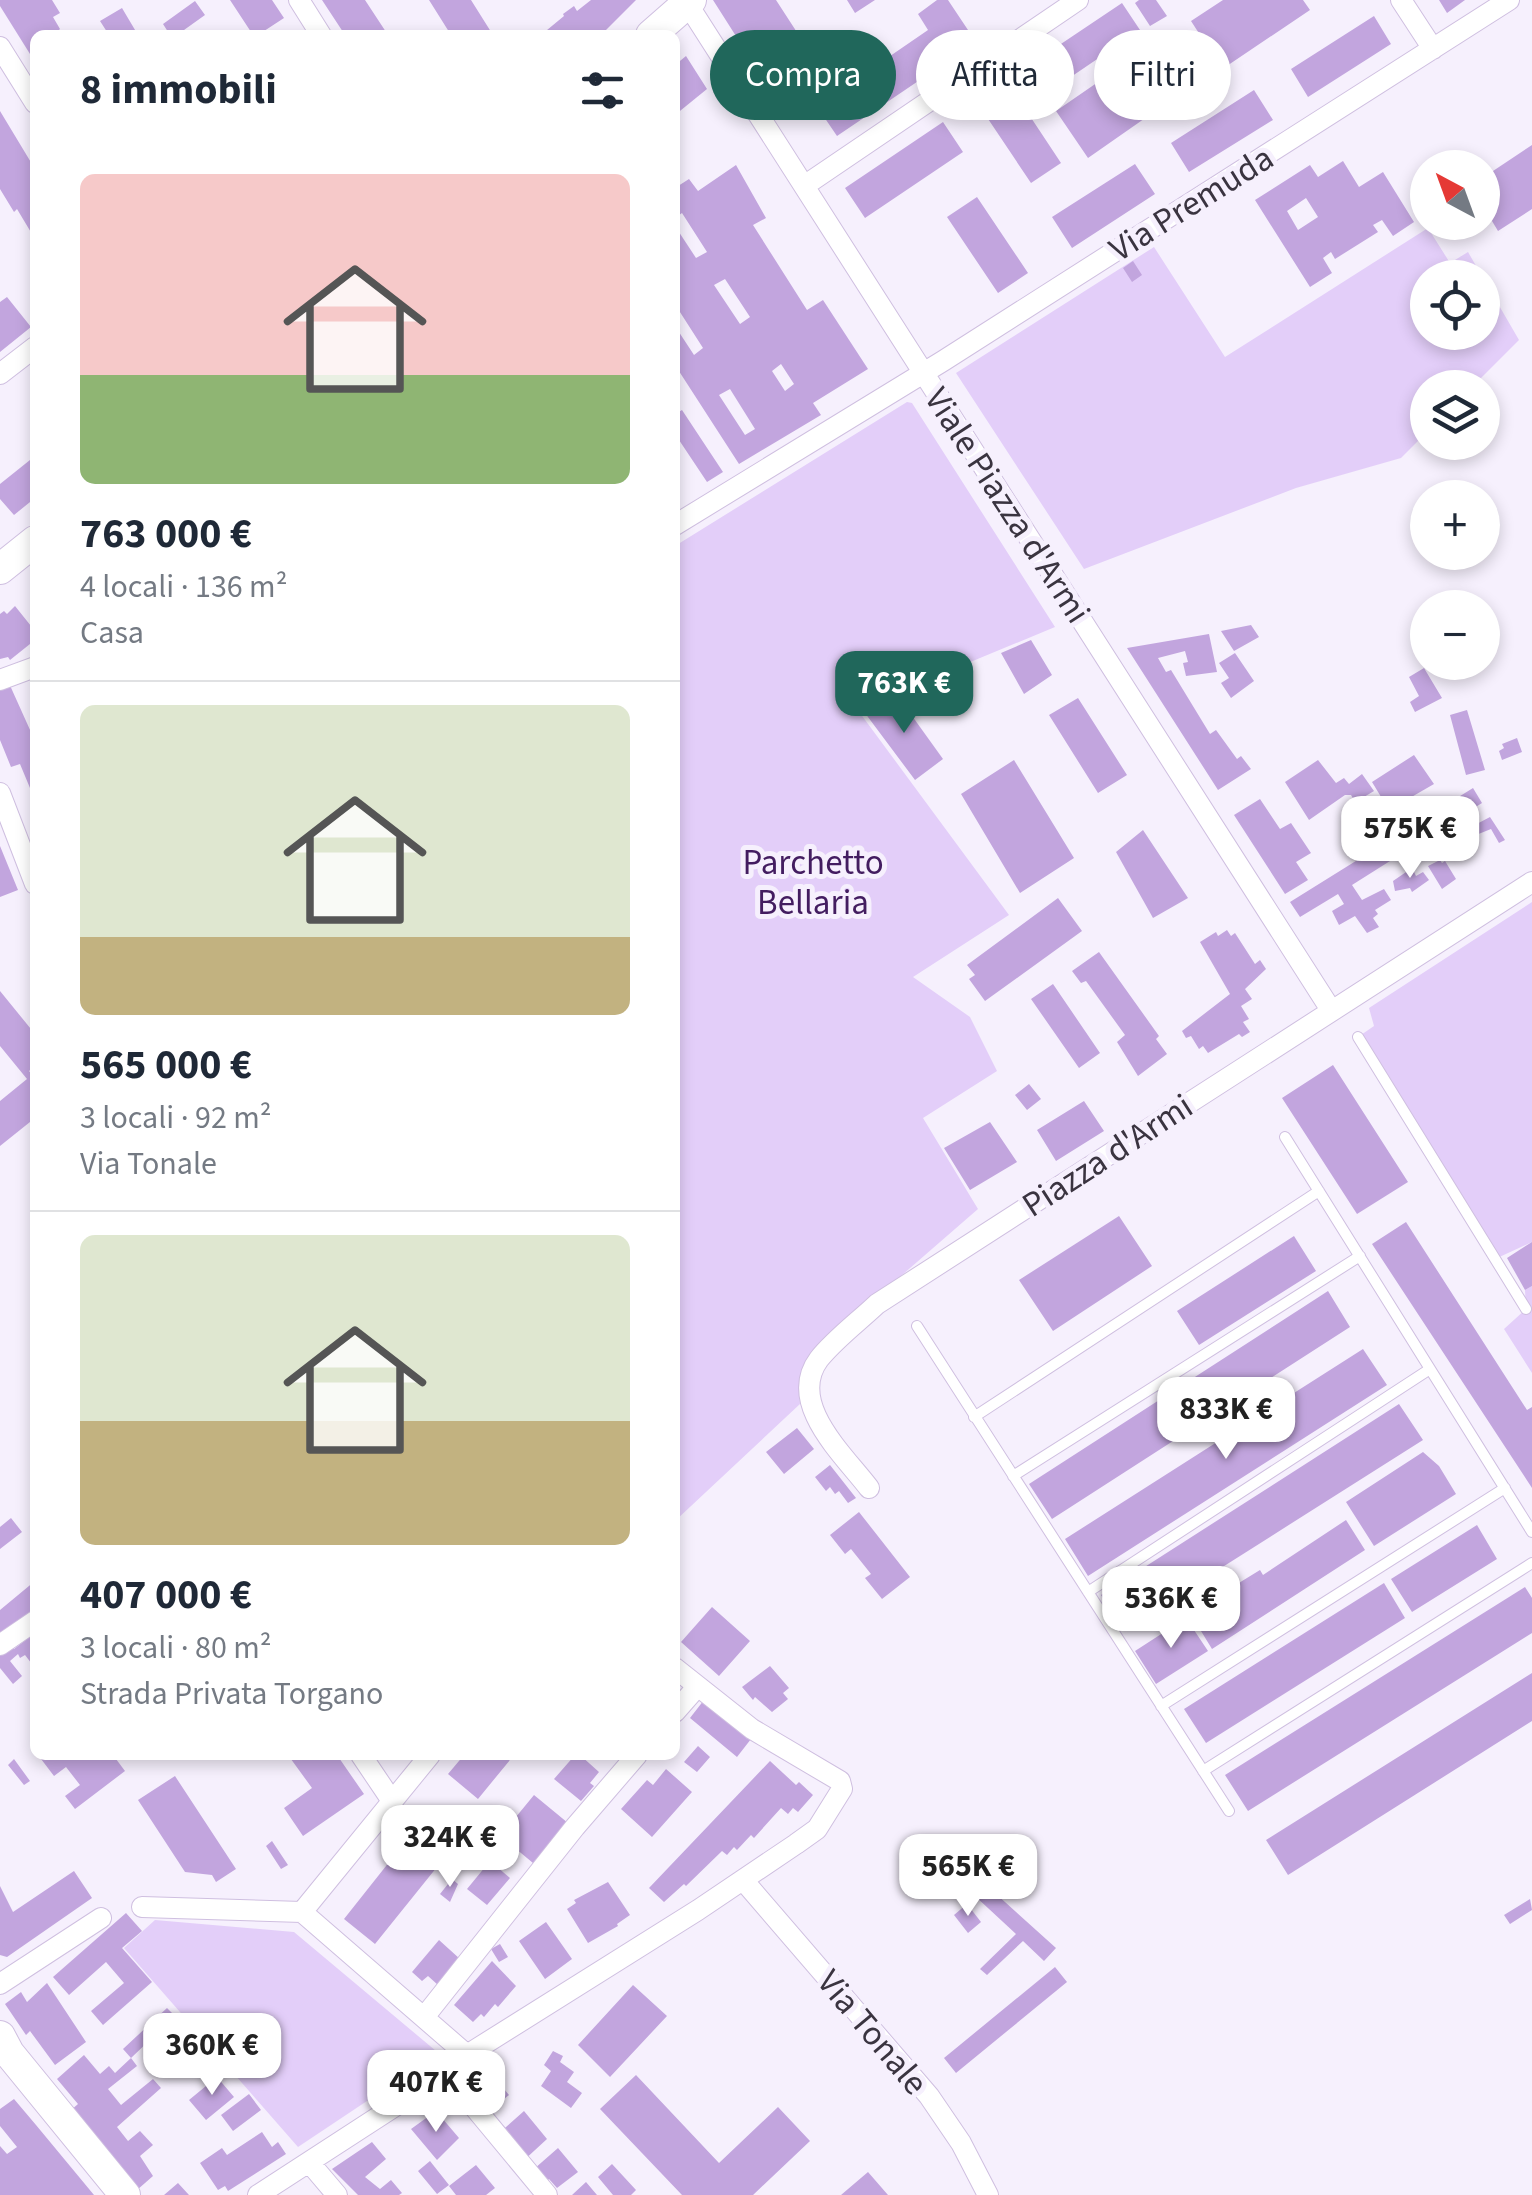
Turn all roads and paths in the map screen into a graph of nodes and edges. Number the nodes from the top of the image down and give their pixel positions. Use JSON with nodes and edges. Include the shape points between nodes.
{"nodes":[{"id":1,"x":299,"y":0,"type":"edge"},
{"id":2,"x":1078,"y":0,"type":"edge"},
{"id":3,"x":1400,"y":0,"type":"edge"},
{"id":4,"x":1509,"y":0,"type":"edge"},
{"id":5,"x":688,"y":2,"type":"edge"},
{"id":6,"x":318,"y":30,"type":"edge"},
{"id":7,"x":657,"y":30,"type":"edge"},
{"id":8,"x":0,"y":47,"type":"edge"},
{"id":9,"x":1433,"y":48,"type":"junction"},
{"id":10,"x":30,"y":96,"type":"edge"},
{"id":11,"x":804,"y":186,"type":"junction"},
{"id":12,"x":30,"y":350,"type":"edge"},
{"id":13,"x":924,"y":372,"type":"junction"},
{"id":14,"x":0,"y":374,"type":"edge"},
{"id":15,"x":680,"y":521,"type":"edge"},
{"id":16,"x":30,"y":544,"type":"edge"},
{"id":17,"x":0,"y":569,"type":"edge"},
{"id":18,"x":30,"y":670,"type":"edge"},
{"id":19,"x":0,"y":680,"type":"edge"},
{"id":20,"x":0,"y":793,"type":"edge"},
{"id":21,"x":30,"y":871,"type":"edge"},
{"id":22,"x":1532,"y":882,"type":"edge"},
{"id":23,"x":1332,"y":1010,"type":"junction"},
{"id":24,"x":1358,"y":1037,"type":"dead end"},
{"id":25,"x":1285,"y":1137,"type":"dead end"},
{"id":26,"x":1319,"y":1191,"type":"junction"},
{"id":27,"x":1360,"y":1256,"type":"junction"},
{"id":28,"x":1526,"y":1310,"type":"dead end"},
{"id":29,"x":917,"y":1326,"type":"dead end"},
{"id":30,"x":1430,"y":1369,"type":"junction"},
{"id":31,"x":974,"y":1416,"type":"junction"},
{"id":32,"x":1013,"y":1476,"type":"junction"},
{"id":33,"x":870,"y":1488,"type":"dead end"},
{"id":34,"x":1504,"y":1488,"type":"junction"},
{"id":35,"x":1532,"y":1532,"type":"edge"},
{"id":36,"x":1532,"y":1562,"type":"edge"},
{"id":37,"x":1088,"y":1592,"type":"junction"},
{"id":38,"x":30,"y":1624,"type":"edge"},
{"id":39,"x":0,"y":1645,"type":"edge"},
{"id":40,"x":680,"y":1672,"type":"edge"},
{"id":41,"x":697,"y":1687,"type":"junction"},
{"id":42,"x":680,"y":1706,"type":"edge"},
{"id":43,"x":1161,"y":1706,"type":"junction"},
{"id":44,"x":363,"y":1760,"type":"edge"},
{"id":45,"x":426,"y":1760,"type":"edge"},
{"id":46,"x":633,"y":1760,"type":"edge"},
{"id":47,"x":1203,"y":1771,"type":"junction"},
{"id":48,"x":392,"y":1801,"type":"junction"},
{"id":49,"x":1229,"y":1811,"type":"dead end"},
{"id":50,"x":742,"y":1880,"type":"junction"},
{"id":51,"x":142,"y":1907,"type":"dead end"},
{"id":52,"x":302,"y":1912,"type":"junction"},
{"id":53,"x":102,"y":1918,"type":"dead end"},
{"id":54,"x":0,"y":1984,"type":"edge"},
{"id":55,"x":424,"y":2016,"type":"junction"},
{"id":56,"x":0,"y":2036,"type":"edge"},
{"id":57,"x":467,"y":2055,"type":"junction"},
{"id":58,"x":446,"y":2074,"type":"junction"},
{"id":59,"x":309,"y":2162,"type":"junction"},
{"id":60,"x":125,"y":2195,"type":"edge"},
{"id":61,"x":258,"y":2195,"type":"edge"},
{"id":62,"x":337,"y":2195,"type":"edge"},
{"id":63,"x":547,"y":2195,"type":"edge"},
{"id":64,"x":988,"y":2195,"type":"edge"}],
"edges":[{"from":1,"to":6,"type":"street"},
{"from":2,"to":11,"type":"street"},
{"from":3,"to":9,"type":"street"},
{"from":4,"to":9,"type":"street","name":"Via Premuda"},
{"from":5,"to":7,"type":"street"},
{"from":5,"to":11,"type":"street","name":"Viale Piazza d'Armi"},
{"from":8,"to":10,"type":"street"},
{"from":9,"to":13,"type":"street","name":"Via Premuda"},
{"from":11,"to":13,"type":"street","name":"Viale Piazza d'Armi"},
{"from":12,"to":14,"type":"street"},
{"from":13,"to":15,"type":"street","name":"Via Premuda"},
{"from":13,"to":23,"type":"street","name":"Viale Piazza d'Armi"},
{"from":16,"to":17,"type":"street"},
{"from":18,"to":19,"type":"street"},
{"from":20,"to":21,"type":"street"},
{"from":22,"to":23,"type":"street","name":"Piazza d'Armi"},
{"from":23,"to":33,"type":"street","name":"Piazza d'Armi","via":[[876,1304],[817,1362],[809,1402]]},
{"from":24,"to":28,"type":"lane"},
{"from":25,"to":26,"type":"lane"},
{"from":26,"to":27,"type":"lane"},
{"from":26,"to":31,"type":"lane"},
{"from":27,"to":30,"type":"lane"},
{"from":27,"to":32,"type":"lane"},
{"from":29,"to":31,"type":"lane"},
{"from":30,"to":34,"type":"lane"},
{"from":30,"to":37,"type":"lane"},
{"from":31,"to":32,"type":"lane"},
{"from":32,"to":37,"type":"lane"},
{"from":34,"to":35,"type":"lane"},
{"from":34,"to":43,"type":"lane"},
{"from":36,"to":47,"type":"lane"},
{"from":37,"to":43,"type":"lane"},
{"from":38,"to":39,"type":"street"},
{"from":40,"to":41,"type":"street"},
{"from":41,"to":42,"type":"street"},
{"from":41,"to":50,"type":"street","via":[[840,1781],[842,1789],[817,1829]]},
{"from":43,"to":47,"type":"lane"},
{"from":44,"to":48,"type":"street"},
{"from":45,"to":48,"type":"street"},
{"from":46,"to":55,"type":"street"},
{"from":47,"to":49,"type":"lane"},
{"from":48,"to":52,"type":"street"},
{"from":50,"to":57,"type":"street"},
{"from":50,"to":64,"type":"street","name":"Via Tonale","via":[[929,2096]]},
{"from":51,"to":52,"type":"street"},
{"from":52,"to":55,"type":"street"},
{"from":53,"to":54,"type":"street"},
{"from":55,"to":57,"type":"street"},
{"from":56,"to":60,"type":"street"},
{"from":57,"to":58,"type":"street"},
{"from":58,"to":59,"type":"street"},
{"from":58,"to":63,"type":"street"},
{"from":59,"to":61,"type":"street"},
{"from":59,"to":62,"type":"street"}]}
